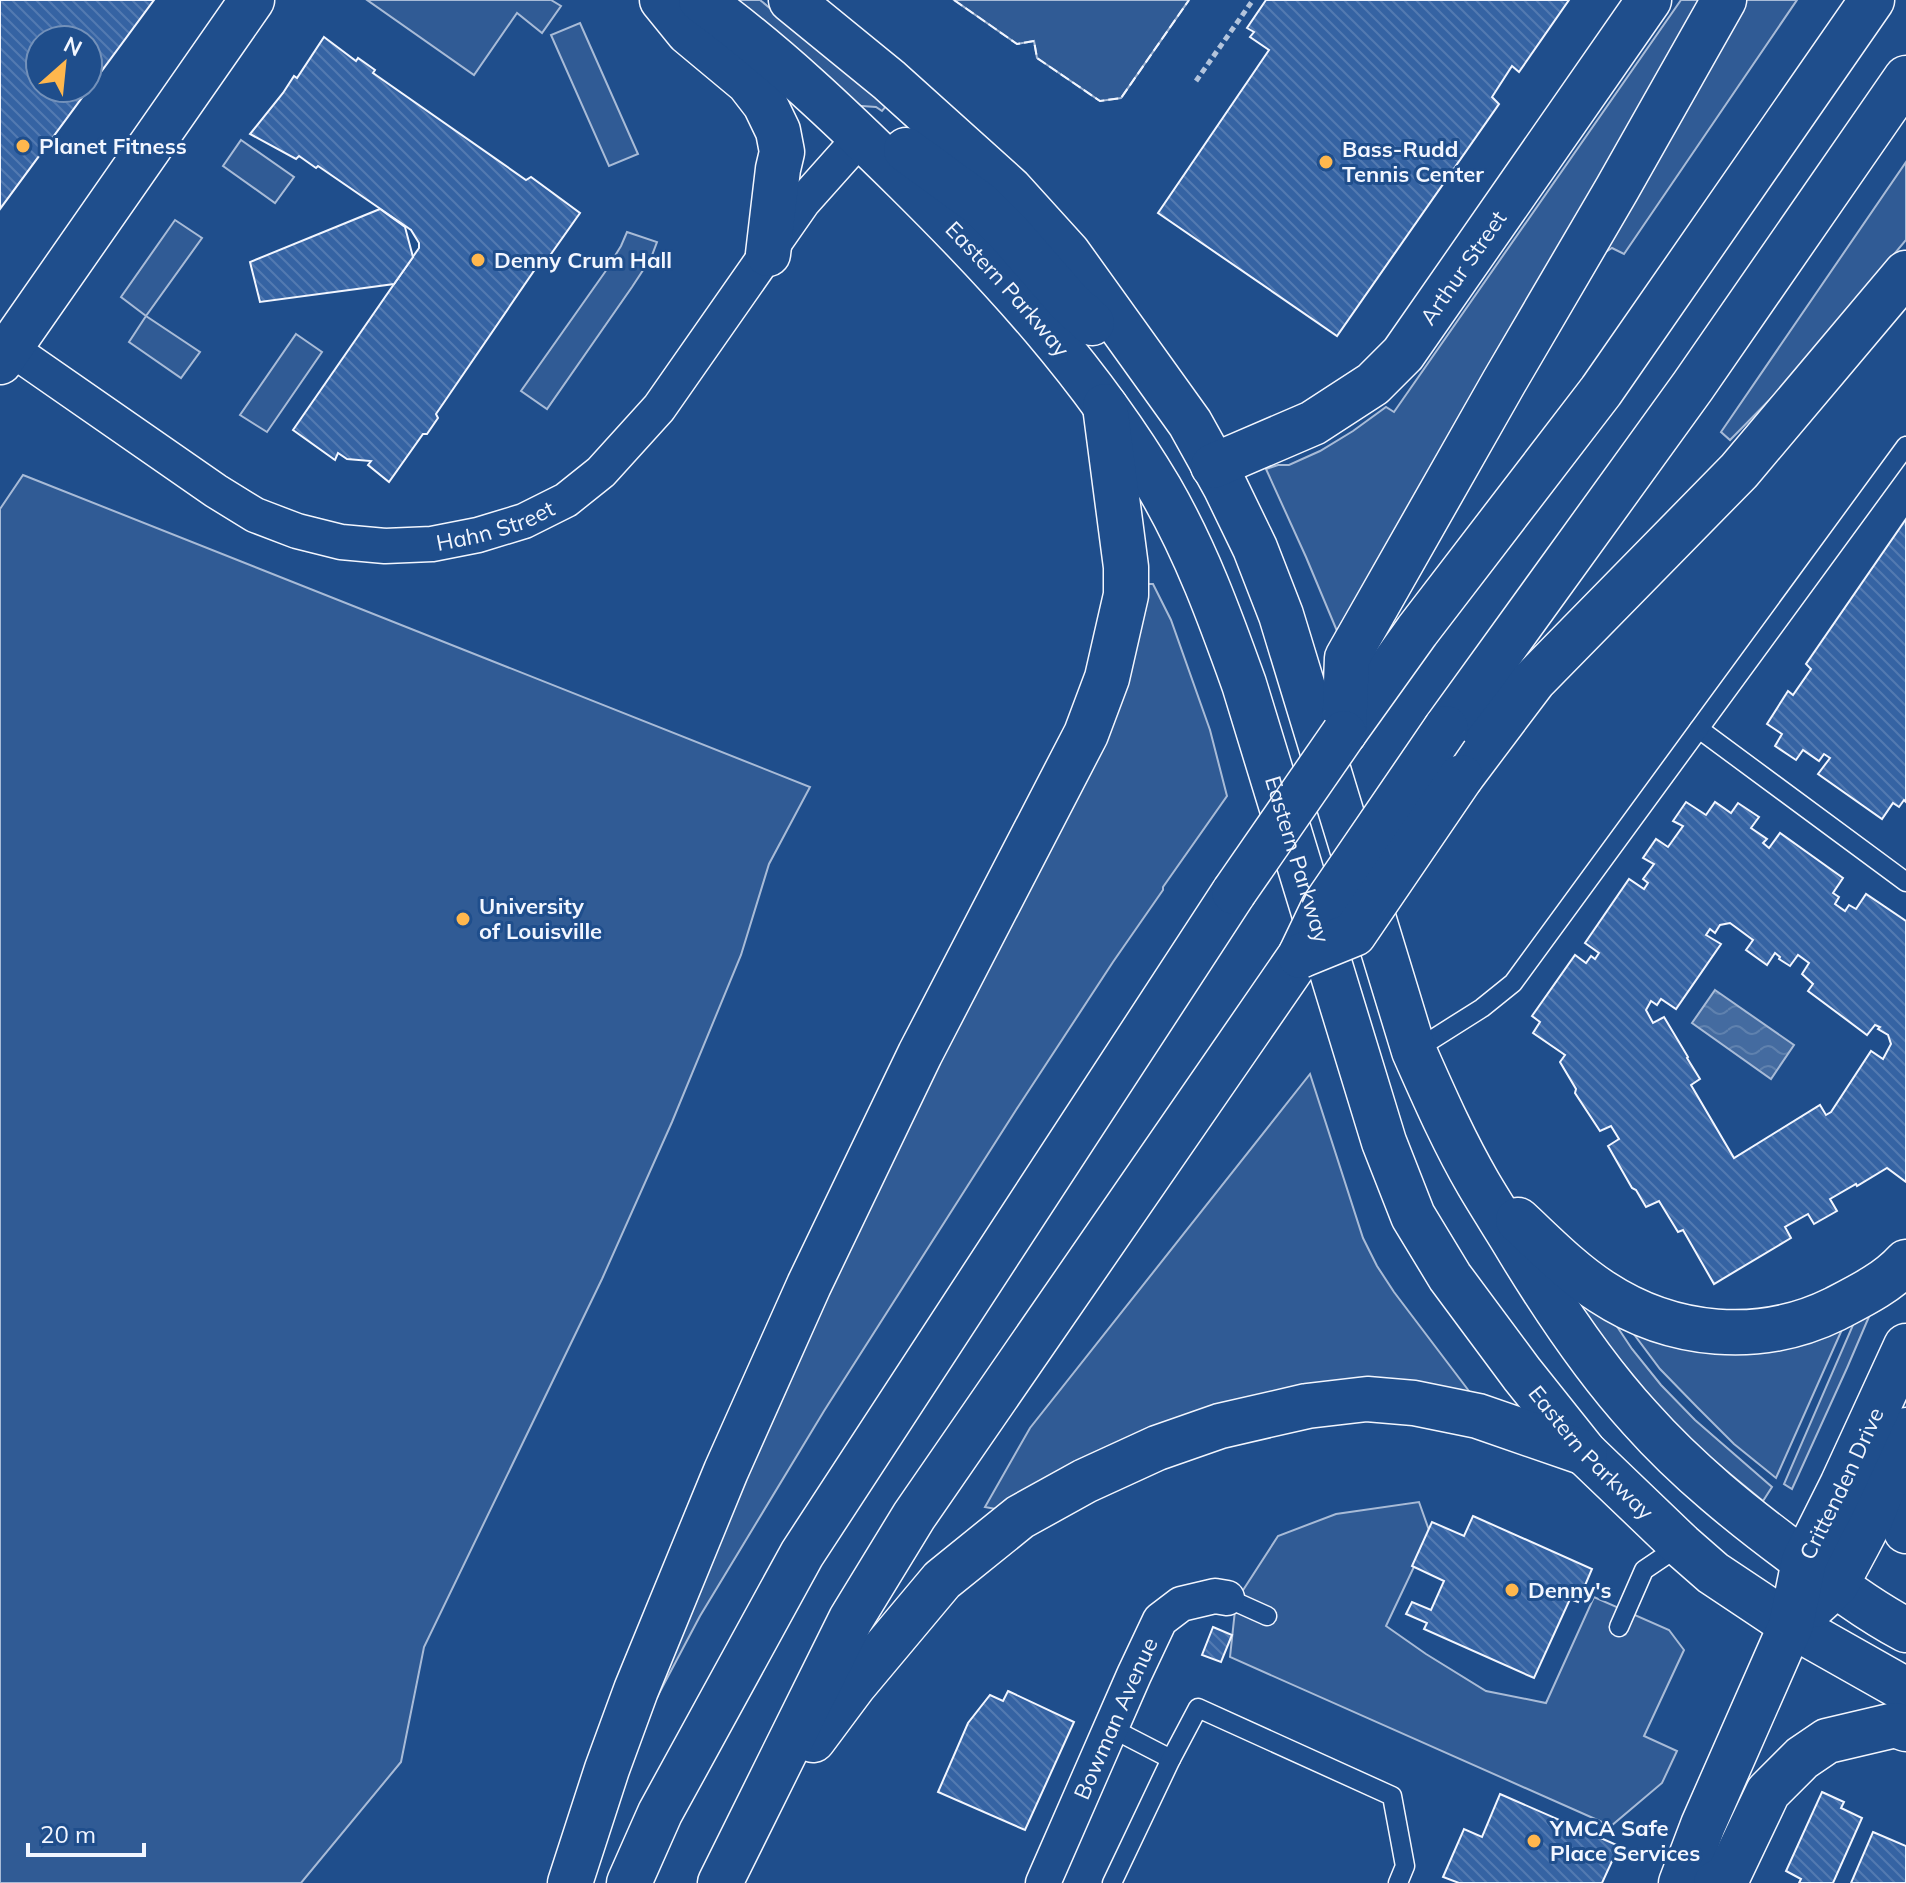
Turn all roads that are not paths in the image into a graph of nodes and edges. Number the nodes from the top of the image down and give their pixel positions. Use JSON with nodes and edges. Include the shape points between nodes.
{"nodes":[{"id":1,"x":252,"y":0,"type":"edge"},
{"id":2,"x":662,"y":0,"type":"edge"},
{"id":3,"x":701,"y":0,"type":"edge"},
{"id":4,"x":791,"y":0,"type":"edge"},
{"id":5,"x":1649,"y":0,"type":"edge"},
{"id":6,"x":1724,"y":0,"type":"edge"},
{"id":7,"x":1872,"y":0,"type":"edge"},
{"id":8,"x":1906,"y":78,"type":"edge"},
{"id":9,"x":861,"y":137,"type":"junction"},
{"id":10,"x":768,"y":254,"type":"junction"},
{"id":11,"x":1906,"y":273,"type":"edge"},
{"id":12,"x":5,"y":355,"type":"edge"},
{"id":13,"x":1168,"y":392,"type":"junction"},
{"id":14,"x":1105,"y":406,"type":"junction"},
{"id":15,"x":1906,"y":446,"type":"edge"},
{"id":16,"x":1213,"y":466,"type":"junction"},
{"id":17,"x":1699,"y":729,"type":"junction"},
{"id":18,"x":1344,"y":733,"type":"junction"},
{"id":19,"x":1906,"y":882,"type":"edge"},
{"id":20,"x":1300,"y":956,"type":"junction"},
{"id":21,"x":1414,"y":1051,"type":"junction"},
{"id":22,"x":1477,"y":1182,"type":"junction"},
{"id":23,"x":1906,"y":1262,"type":"edge"},
{"id":24,"x":1906,"y":1346,"type":"edge"},
{"id":25,"x":1906,"y":1432,"type":"edge"},
{"id":26,"x":1585,"y":1453,"type":"junction"},
{"id":27,"x":1906,"y":1531,"type":"edge"},
{"id":28,"x":1681,"y":1545,"type":"junction"},
{"id":29,"x":1820,"y":1573,"type":"junction"},
{"id":30,"x":1227,"y":1598,"type":"joint"},
{"id":31,"x":1267,"y":1616,"type":"dead end"},
{"id":32,"x":1791,"y":1625,"type":"junction"},
{"id":33,"x":1619,"y":1627,"type":"dead end"},
{"id":34,"x":1906,"y":1630,"type":"edge"},
{"id":35,"x":1906,"y":1690,"type":"edge"},
{"id":36,"x":1111,"y":1728,"type":"junction"},
{"id":37,"x":1906,"y":1729,"type":"edge"},
{"id":38,"x":1171,"y":1759,"type":"junction"},
{"id":39,"x":745,"y":1832,"type":"junction"},
{"id":40,"x":570,"y":1883,"type":"edge"},
{"id":41,"x":629,"y":1883,"type":"edge"},
{"id":42,"x":720,"y":1883,"type":"edge"},
{"id":43,"x":1043,"y":1883,"type":"edge"},
{"id":44,"x":1112,"y":1883,"type":"edge"},
{"id":45,"x":1398,"y":1883,"type":"edge"},
{"id":46,"x":1681,"y":1883,"type":"edge"},
{"id":47,"x":1716,"y":1883,"type":"edge"}],
"edges":[{"from":1,"to":12,"type":"main road"},
{"from":2,"to":10,"type":"main road","via":[[688,32],[748,82],[778,131],[782,152]]},
{"from":3,"to":9,"type":"main road","name":"Eastern Parkway","via":[[761,46]]},
{"from":4,"to":13,"type":"main road","via":[[1010,189],[1068,253]]},
{"from":5,"to":16,"type":"main road","name":"Arthur Street","via":[[1403,354],[1373,384],[1313,423]]},
{"from":6,"to":18,"type":"main road","via":[[1347,658]]},
{"from":7,"to":18,"type":"main road","via":[[1601,391]]},
{"from":8,"to":20,"type":"main road","bridge":true,"via":[[1693,386],[1446,728],[1323,908]]},
{"from":9,"to":10,"type":"street","name":"Hahn Street","via":[[803,202]]},
{"from":9,"to":13,"type":"main road","via":[[875,133],[891,139],[980,204],[1069,302]]},
{"from":9,"to":14,"type":"main road","name":"Eastern Parkway","via":[[974,250]]},
{"from":10,"to":12,"type":"street","name":"Hahn Street","via":[[659,408],[601,472],[566,500],[524,521],[432,544],[341,542],[255,515]]},
{"from":11,"to":20,"type":"main road","bridge":true,"via":[[1739,471],[1534,680],[1354,934]]},
{"from":13,"to":16,"type":"main road"},
{"from":14,"to":26,"type":"main road","name":"Eastern Parkway","via":[[1191,546],[1219,613],[1384,1142],[1413,1216],[1459,1289]]},
{"from":14,"to":40,"type":"main road","via":[[1126,567],[1126,595],[1107,678],[1086,734],[920,1054],[809,1285],[726,1471],[636,1690]]},
{"from":15,"to":17,"type":"lane"},
{"from":16,"to":21,"type":"main road","via":[[1255,548],[1281,615]]},
{"from":17,"to":19,"type":"lane"},
{"from":17,"to":21,"type":"lane","via":[[1513,983]]},
{"from":18,"to":41,"type":"main road","bridge":true,"via":[[1198,944],[802,1554],[660,1813]]},
{"from":20,"to":39,"type":"main road","via":[[914,1516],[851,1619]]},
{"from":21,"to":22,"type":"main road"},
{"from":22,"to":23,"type":"main road","via":[[1601,1292],[1661,1321],[1692,1328],[1725,1334],[1787,1328],[1870,1292]]},
{"from":22,"to":29,"type":"main road","via":[[1552,1304],[1639,1418],[1689,1469]]},
{"from":24,"to":29,"type":"main road","name":"Crittenden Drive","via":[[1842,1485]]},
{"from":25,"to":27,"type":"main road"},
{"from":25,"to":29,"type":"main road","name":"Crittenden Drive","via":[[1869,1523]]},
{"from":26,"to":28,"type":"main road","name":"Eastern Parkway"},
{"from":26,"to":39,"type":"main road","via":[[1478,1416],[1367,1399],[1220,1426],[1157,1448],[1020,1517],[942,1580],[854,1685]]},
{"from":28,"to":32,"type":"main road","name":"Eastern Parkway"},
{"from":28,"to":33,"type":"lane","via":[[1644,1570]]},
{"from":29,"to":32,"type":"main road","name":"Crittenden Drive"},
{"from":29,"to":34,"type":"main road"},
{"from":30,"to":31,"type":"lane"},
{"from":30,"to":36,"type":"street","name":"Bowman Avenue","via":[[1181,1604],[1160,1620]]},
{"from":32,"to":35,"type":"main road","name":"Eastern Parkway"},
{"from":32,"to":46,"type":"main road","name":"Crittenden Drive"},
{"from":36,"to":38,"type":"lane"},
{"from":36,"to":43,"type":"street","name":"Bowman Avenue"},
{"from":37,"to":47,"type":"main road","via":[[1895,1725],[1827,1741],[1802,1758],[1768,1792],[1728,1876]]},
{"from":38,"to":44,"type":"lane"},
{"from":38,"to":45,"type":"lane","via":[[1198,1708],[1392,1796],[1405,1866]]},
{"from":39,"to":42,"type":"main road"}]}
